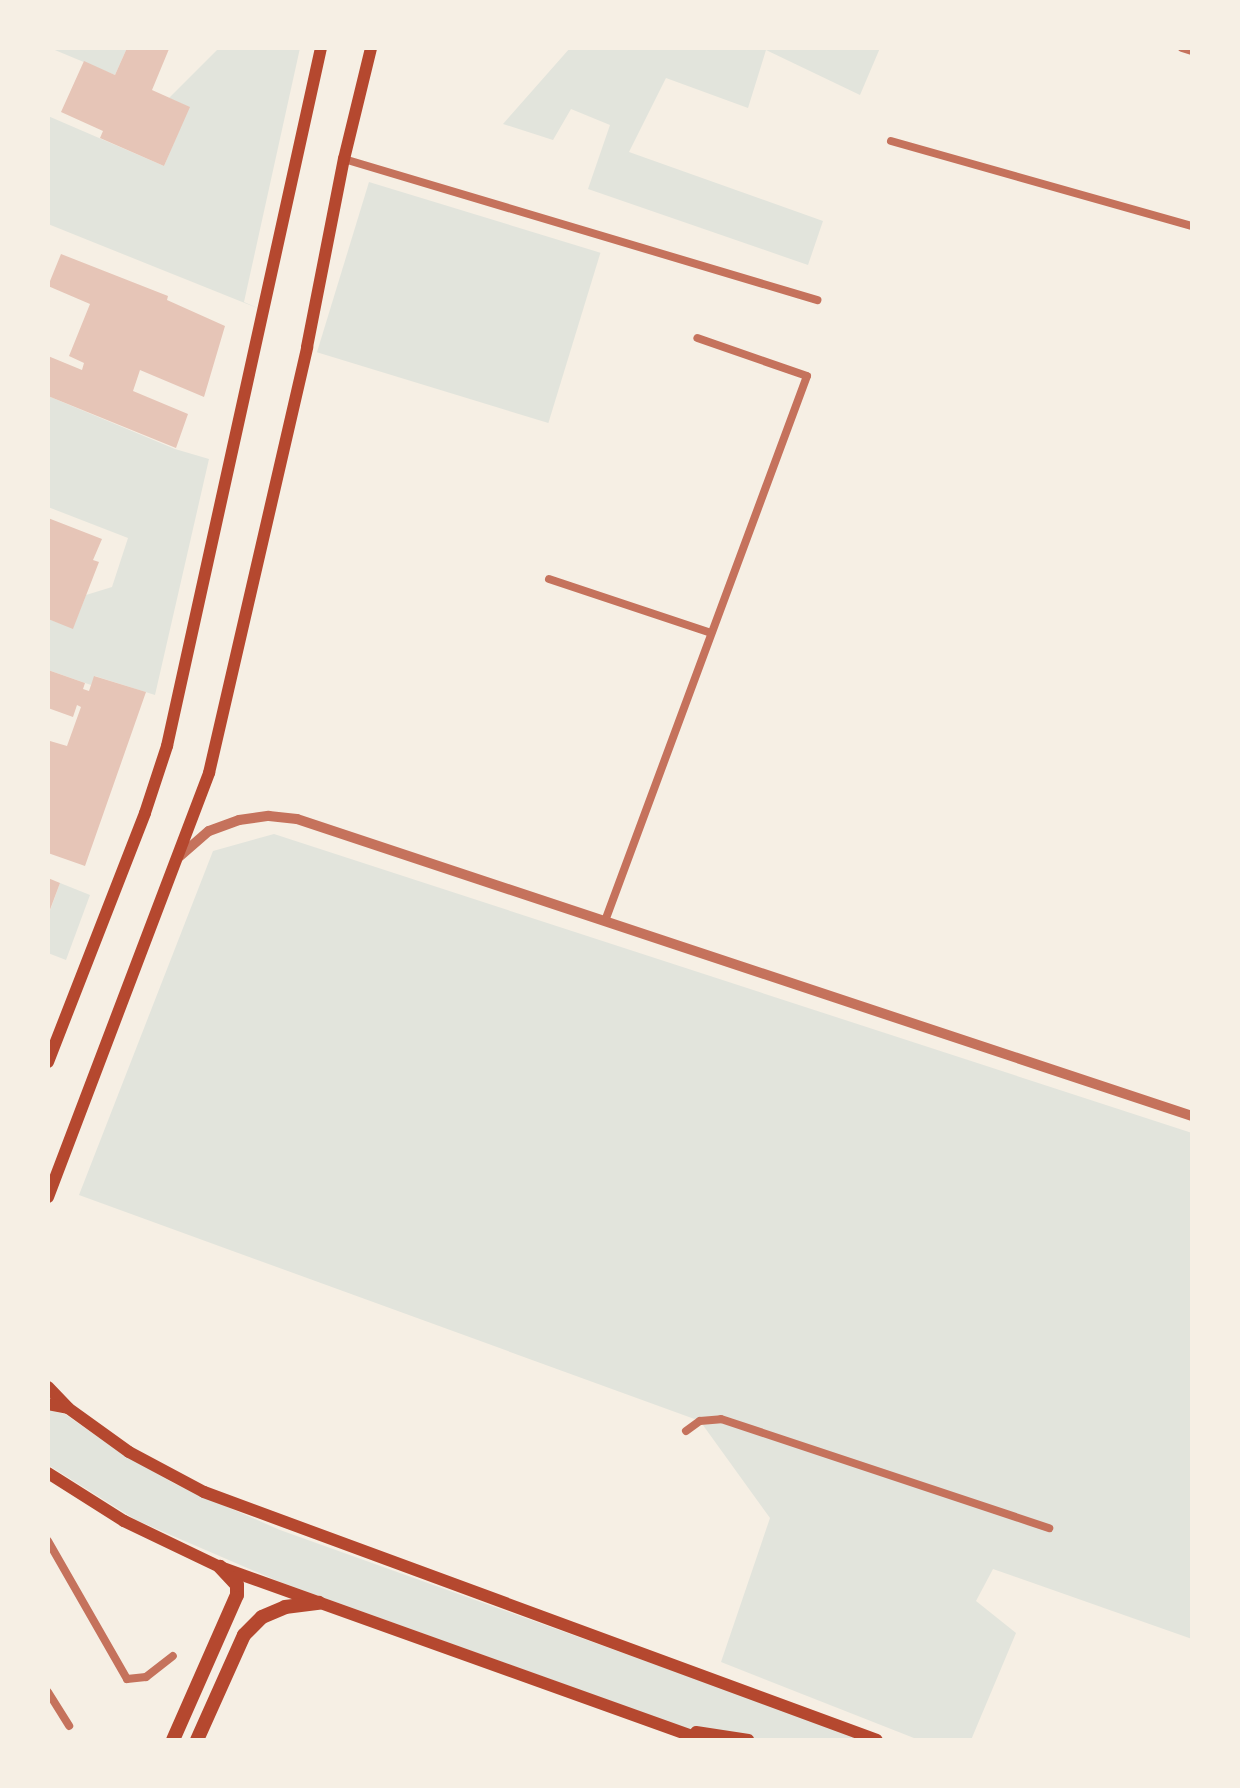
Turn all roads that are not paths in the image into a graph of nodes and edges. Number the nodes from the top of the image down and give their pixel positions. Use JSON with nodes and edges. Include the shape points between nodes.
{"nodes":[{"id":1,"x":321,"y":48,"type":"edge"},
{"id":2,"x":371,"y":48,"type":"edge"},
{"id":3,"x":1182,"y":48,"type":"edge"},
{"id":4,"x":1192,"y":51,"type":"edge"},
{"id":5,"x":891,"y":141,"type":"dead end"},
{"id":6,"x":344,"y":159,"type":"junction"},
{"id":7,"x":1192,"y":226,"type":"edge"},
{"id":8,"x":817,"y":300,"type":"dead end"},
{"id":9,"x":697,"y":338,"type":"dead end"},
{"id":10,"x":549,"y":579,"type":"dead end"},
{"id":11,"x":711,"y":633,"type":"junction"},
{"id":12,"x":180,"y":856,"type":"junction"},
{"id":13,"x":605,"y":921,"type":"junction"},
{"id":14,"x":48,"y":1062,"type":"edge"},
{"id":15,"x":1192,"y":1116,"type":"edge"},
{"id":16,"x":48,"y":1197,"type":"edge"},
{"id":17,"x":48,"y":1387,"type":"edge"},
{"id":18,"x":48,"y":1404,"type":"edge"},
{"id":19,"x":68,"y":1408,"type":"junction"},
{"id":20,"x":686,"y":1431,"type":"dead end"},
{"id":21,"x":48,"y":1473,"type":"edge"},
{"id":22,"x":1049,"y":1528,"type":"dead end"},
{"id":23,"x":48,"y":1541,"type":"edge"},
{"id":24,"x":220,"y":1567,"type":"junction"},
{"id":25,"x":319,"y":1603,"type":"junction"},
{"id":26,"x":173,"y":1656,"type":"dead end"},
{"id":27,"x":48,"y":1692,"type":"edge"},
{"id":28,"x":69,"y":1726,"type":"dead end"},
{"id":29,"x":669,"y":1728,"type":"junction"},
{"id":30,"x":173,"y":1740,"type":"edge"},
{"id":31,"x":197,"y":1740,"type":"edge"},
{"id":32,"x":703,"y":1740,"type":"edge"},
{"id":33,"x":748,"y":1740,"type":"edge"},
{"id":34,"x":877,"y":1740,"type":"edge"}],
"edges":[{"from":1,"to":14,"type":"main road","via":[[167,746]]},
{"from":2,"to":6,"type":"main road"},
{"from":3,"to":4,"type":"street"},
{"from":5,"to":7,"type":"street"},
{"from":6,"to":8,"type":"street"},
{"from":6,"to":12,"type":"main road","via":[[307,347],[209,773]]},
{"from":9,"to":11,"type":"street","via":[[807,376]]},
{"from":10,"to":11,"type":"street"},
{"from":11,"to":13,"type":"street"},
{"from":12,"to":13,"type":"street","via":[[209,831],[239,820],[297,819]]},
{"from":12,"to":16,"type":"main road"},
{"from":13,"to":15,"type":"street"},
{"from":17,"to":19,"type":"main road"},
{"from":18,"to":19,"type":"main road"},
{"from":19,"to":34,"type":"main road","via":[[162,1471],[254,1513]]},
{"from":20,"to":22,"type":"street","via":[[700,1421],[721,1419]]},
{"from":21,"to":24,"type":"main road","via":[[124,1521]]},
{"from":23,"to":26,"type":"street","via":[[127,1679],[146,1677]]},
{"from":24,"to":25,"type":"main road"},
{"from":24,"to":30,"type":"highway","via":[[237,1585],[237,1595]]},
{"from":25,"to":29,"type":"main road"},
{"from":25,"to":31,"type":"highway","via":[[285,1607],[262,1617],[244,1635]]},
{"from":27,"to":28,"type":"street"},
{"from":29,"to":32,"type":"main road"},
{"from":29,"to":33,"type":"main road"}]}
